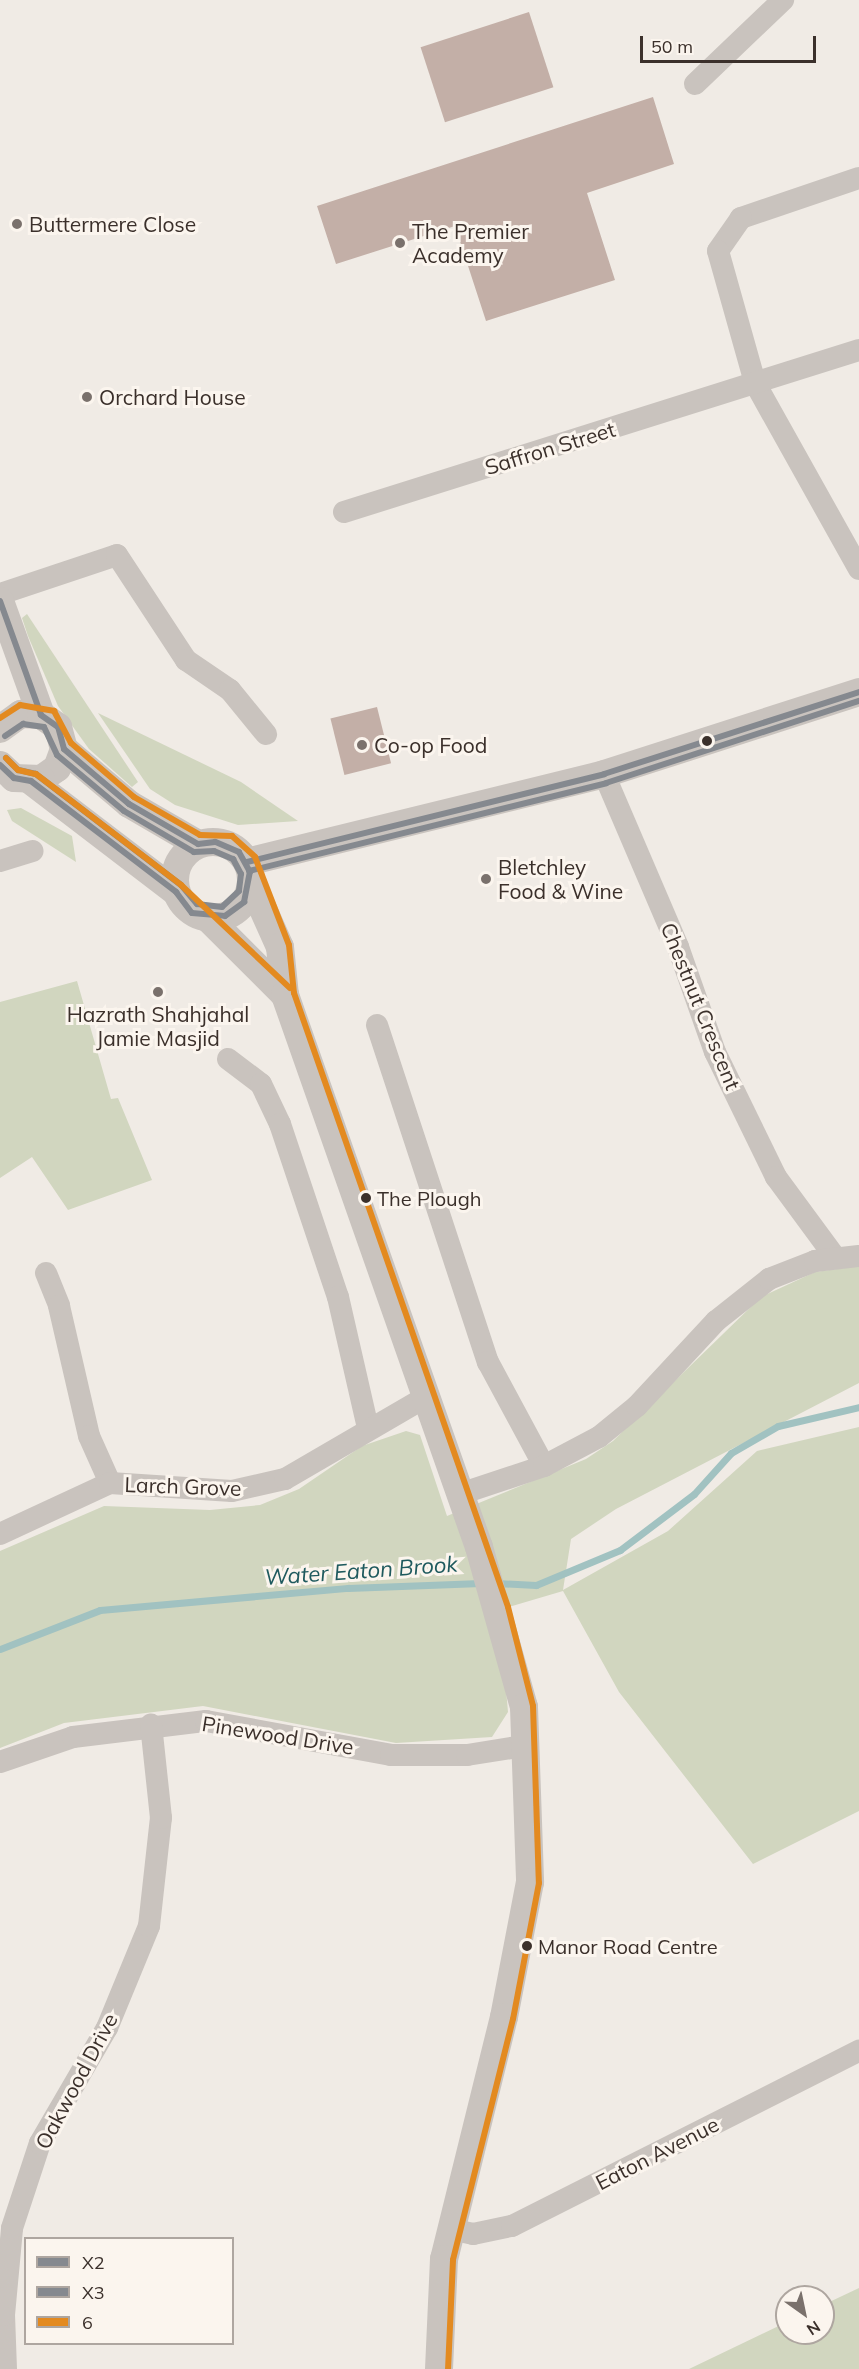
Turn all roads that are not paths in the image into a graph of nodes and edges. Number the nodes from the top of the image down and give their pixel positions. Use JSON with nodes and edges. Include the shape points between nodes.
{"nodes":[{"id":1,"x":783,"y":0,"type":"edge"},
{"id":2,"x":695,"y":84,"type":"dead end"},
{"id":3,"x":859,"y":178,"type":"edge"},
{"id":4,"x":859,"y":350,"type":"edge"},
{"id":5,"x":755,"y":383,"type":"junction"},
{"id":6,"x":344,"y":512,"type":"dead end"},
{"id":7,"x":859,"y":569,"type":"edge"},
{"id":8,"x":0,"y":594,"type":"edge"},
{"id":9,"x":0,"y":601,"type":"edge"},
{"id":10,"x":859,"y":692,"type":"edge"},
{"id":11,"x":0,"y":714,"type":"edge"},
{"id":12,"x":41,"y":715,"type":"junction"},
{"id":13,"x":0,"y":728,"type":"edge"},
{"id":14,"x":266,"y":734,"type":"dead end"},
{"id":15,"x":64,"y":748,"type":"junction"},
{"id":16,"x":9,"y":774,"type":"edge"},
{"id":17,"x":604,"y":774,"type":"junction"},
{"id":18,"x":198,"y":844,"type":"junction"},
{"id":19,"x":33,"y":850,"type":"dead end"},
{"id":20,"x":0,"y":861,"type":"edge"},
{"id":21,"x":249,"y":872,"type":"junction"},
{"id":22,"x":176,"y":892,"type":"junction"},
{"id":23,"x":208,"y":918,"type":"junction"},
{"id":24,"x":285,"y":995,"type":"junction"},
{"id":25,"x":376,"y":1025,"type":"dead end"},
{"id":26,"x":228,"y":1059,"type":"dead end"},
{"id":27,"x":859,"y":1256,"type":"edge"},
{"id":28,"x":835,"y":1257,"type":"junction"},
{"id":29,"x":46,"y":1273,"type":"dead end"},
{"id":30,"x":426,"y":1397,"type":"junction"},
{"id":31,"x":368,"y":1428,"type":"junction"},
{"id":32,"x":544,"y":1466,"type":"junction"},
{"id":33,"x":110,"y":1483,"type":"junction"},
{"id":34,"x":460,"y":1494,"type":"junction"},
{"id":35,"x":0,"y":1534,"type":"edge"},
{"id":36,"x":151,"y":1725,"type":"junction"},
{"id":37,"x":524,"y":1746,"type":"junction"},
{"id":38,"x":0,"y":1762,"type":"edge"},
{"id":39,"x":859,"y":2051,"type":"edge"},
{"id":40,"x":450,"y":2229,"type":"junction"},
{"id":41,"x":6,"y":2369,"type":"edge"},
{"id":42,"x":439,"y":2369,"type":"edge"}],
"edges":[{"from":1,"to":2,"type":"street"},
{"from":3,"to":5,"type":"street","via":[[741,218],[718,251]]},
{"from":4,"to":5,"type":"street","name":"Saffron Street"},
{"from":5,"to":6,"type":"street","name":"Saffron Street"},
{"from":5,"to":7,"type":"street"},
{"from":8,"to":14,"type":"street","via":[[117,555],[186,660],[230,690]]},
{"from":9,"to":12,"type":"street"},
{"from":10,"to":17,"type":"street"},
{"from":11,"to":13,"type":"street"},
{"from":12,"to":13,"type":"street","via":[[21,714]]},
{"from":12,"to":15,"type":"street","via":[[58,727]]},
{"from":15,"to":16,"type":"street","via":[[57,768]]},
{"from":15,"to":18,"type":"street","via":[[129,804]]},
{"from":16,"to":22,"type":"street"},
{"from":17,"to":21,"type":"street"},
{"from":17,"to":28,"type":"street","name":"Chestnut Crescent","via":[[678,947],[715,1052],[776,1177]]},
{"from":18,"to":21,"type":"street","via":[[228,844]]},
{"from":18,"to":22,"type":"street","via":[[177,866]]},
{"from":19,"to":20,"type":"street"},
{"from":21,"to":23,"type":"street","via":[[236,911]]},
{"from":21,"to":24,"type":"street","via":[[280,947]]},
{"from":22,"to":23,"type":"street","via":[[192,913]]},
{"from":23,"to":24,"type":"street"},
{"from":24,"to":30,"type":"street"},
{"from":25,"to":32,"type":"street","via":[[488,1362]]},
{"from":26,"to":31,"type":"street","via":[[261,1084],[280,1124],[338,1297]]},
{"from":27,"to":28,"type":"street"},
{"from":28,"to":32,"type":"street","via":[[797,1266],[754,1290],[626,1416],[582,1448]]},
{"from":29,"to":33,"type":"street","via":[[59,1306],[89,1436]]},
{"from":30,"to":31,"type":"street","name":"Larch Grove"},
{"from":30,"to":34,"type":"street"},
{"from":31,"to":33,"type":"street","name":"Larch Grove","via":[[285,1479],[254,1487],[232,1491]]},
{"from":32,"to":34,"type":"street"},
{"from":33,"to":35,"type":"street","name":"Larch Grove"},
{"from":34,"to":37,"type":"street","via":[[499,1610],[524,1707]]},
{"from":36,"to":37,"type":"street","name":"Pinewood Drive","via":[[206,1721],[391,1755],[467,1755]]},
{"from":36,"to":38,"type":"street","name":"Pinewood Drive","via":[[73,1737]]},
{"from":36,"to":41,"type":"street","name":"Oakwood Drive","via":[[162,1818],[149,1926],[107,2028],[40,2143],[12,2228],[4,2315]]},
{"from":37,"to":40,"type":"street","via":[[530,1780],[530,1882],[504,2018]]},
{"from":39,"to":40,"type":"street","name":"Eaton Avenue","via":[[512,2226],[473,2234]]},
{"from":40,"to":42,"type":"street","via":[[438,2319]]}]}
